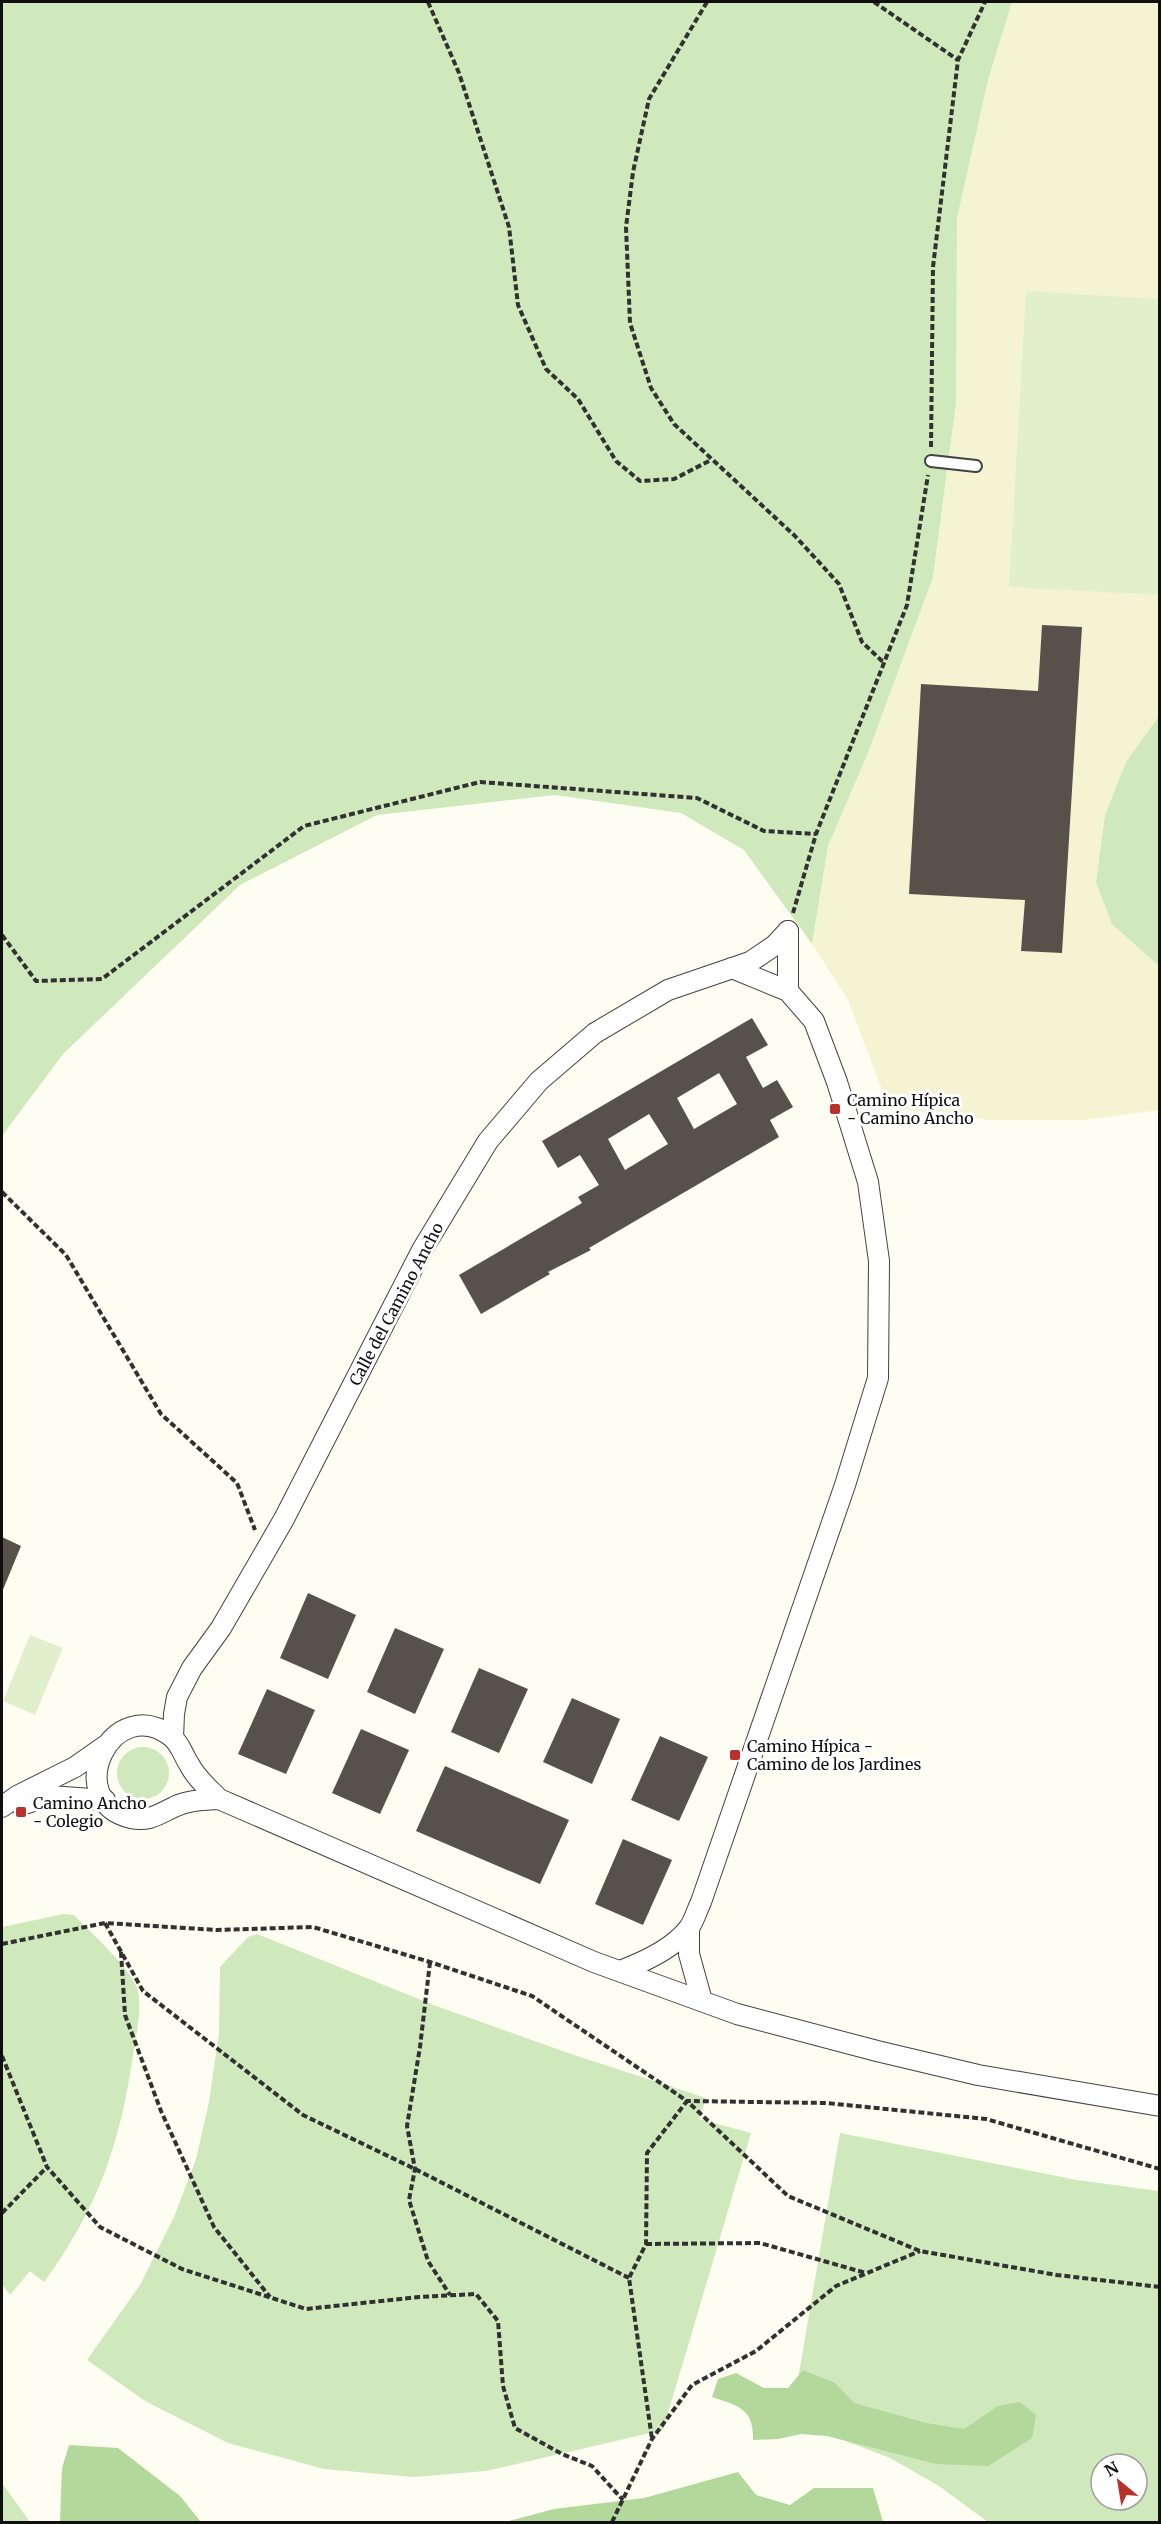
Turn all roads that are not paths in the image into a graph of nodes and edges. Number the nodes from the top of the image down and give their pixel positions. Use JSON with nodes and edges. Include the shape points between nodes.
{"nodes":[{"id":1,"x":931,"y":461,"type":"road end"},
{"id":2,"x":976,"y":466,"type":"dead end"},
{"id":3,"x":732,"y":968,"type":"junction"},
{"id":4,"x":788,"y":991,"type":"junction"},
{"id":5,"x":173,"y":1738,"type":"junction"},
{"id":6,"x":105,"y":1746,"type":"junction"},
{"id":7,"x":188,"y":1764,"type":"junction"},
{"id":8,"x":219,"y":1799,"type":"junction"},
{"id":9,"x":105,"y":1800,"type":"junction"},
{"id":10,"x":2,"y":1807,"type":"edge"},
{"id":11,"x":174,"y":1807,"type":"junction"},
{"id":12,"x":2,"y":1812,"type":"edge"},
{"id":13,"x":689,"y":1928,"type":"junction"},
{"id":14,"x":620,"y":1971,"type":"junction"},
{"id":15,"x":702,"y":2001,"type":"junction"},
{"id":16,"x":1160,"y":2106,"type":"edge"}],
"edges":[{"from":1,"to":2,"type":"lane"},
{"from":3,"to":4,"type":"street"},
{"from":3,"to":4,"type":"street","name":"Calle del Camino Ancho","via":[[758,957],[788,931]]},
{"from":3,"to":5,"type":"street","name":"Calle del Camino Ancho","via":[[668,990],[595,1033],[539,1081],[488,1141],[422,1250],[284,1519],[177,1696]]},
{"from":4,"to":13,"type":"street","via":[[813,1021],[868,1182],[879,1261],[878,1378],[837,1507]]},
{"from":5,"to":6,"type":"street","via":[[160,1730],[138,1728],[116,1735]]},
{"from":5,"to":7,"type":"street"},
{"from":6,"to":9,"type":"street","via":[[97,1773]]},
{"from":6,"to":10,"type":"street"},
{"from":7,"to":8,"type":"street"},
{"from":7,"to":11,"type":"street","via":[[189,1779]]},
{"from":8,"to":11,"type":"street","via":[[196,1800]]},
{"from":8,"to":14,"type":"street"},
{"from":9,"to":11,"type":"street","via":[[116,1811],[138,1818],[161,1815]]},
{"from":9,"to":12,"type":"street","via":[[50,1796]]},
{"from":13,"to":14,"type":"street","via":[[657,1954]]},
{"from":13,"to":15,"type":"street","via":[[689,1954]]},
{"from":14,"to":15,"type":"street"},
{"from":15,"to":16,"type":"street","via":[[806,2033],[978,2075]]}]}
